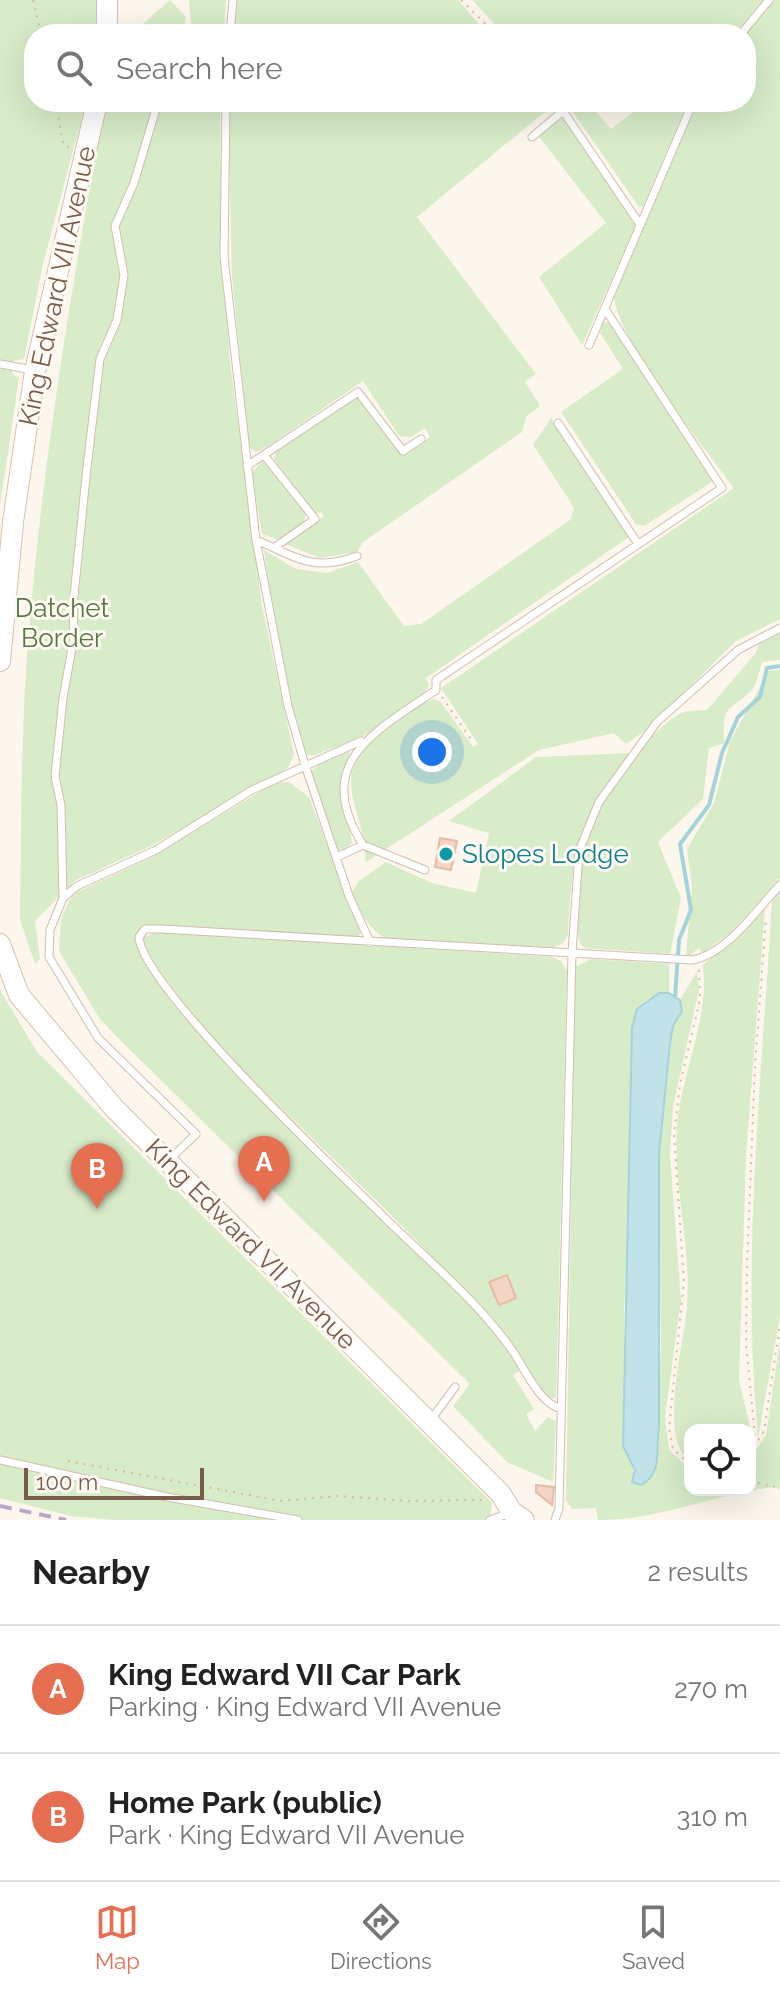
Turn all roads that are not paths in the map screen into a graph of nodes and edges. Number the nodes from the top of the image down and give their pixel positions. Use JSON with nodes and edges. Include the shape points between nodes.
{"nodes":[{"id":1,"x":107,"y":0,"type":"edge"},
{"id":2,"x":233,"y":0,"type":"edge"},
{"id":3,"x":769,"y":0,"type":"edge"},
{"id":4,"x":107,"y":24,"type":"edge"},
{"id":5,"x":231,"y":24,"type":"edge"},
{"id":6,"x":749,"y":24,"type":"edge"},
{"id":7,"x":94,"y":112,"type":"edge"},
{"id":8,"x":155,"y":112,"type":"edge"},
{"id":9,"x":226,"y":112,"type":"edge"},
{"id":10,"x":562,"y":112,"type":"edge"},
{"id":11,"x":564,"y":112,"type":"edge"},
{"id":12,"x":689,"y":112,"type":"edge"},
{"id":13,"x":532,"y":137,"type":"dead end"},
{"id":14,"x":639,"y":223,"type":"junction"},
{"id":15,"x":605,"y":309,"type":"junction"},
{"id":16,"x":589,"y":345,"type":"dead end"},
{"id":17,"x":0,"y":364,"type":"edge"},
{"id":18,"x":35,"y":371,"type":"junction"},
{"id":19,"x":558,"y":423,"type":"dead end"},
{"id":20,"x":421,"y":439,"type":"dead end"},
{"id":21,"x":264,"y":455,"type":"junction"},
{"id":22,"x":247,"y":466,"type":"junction"},
{"id":23,"x":6,"y":522,"type":"edge"},
{"id":24,"x":256,"y":540,"type":"junction"},
{"id":25,"x":638,"y":544,"type":"junction"},
{"id":26,"x":275,"y":547,"type":"junction"},
{"id":27,"x":357,"y":556,"type":"dead end"},
{"id":28,"x":780,"y":628,"type":"edge"},
{"id":29,"x":0,"y":661,"type":"edge"},
{"id":30,"x":364,"y":740,"type":"junction"},
{"id":31,"x":305,"y":765,"type":"junction"},
{"id":32,"x":363,"y":845,"type":"junction"},
{"id":33,"x":337,"y":857,"type":"junction"},
{"id":34,"x":425,"y":870,"type":"dead end"},
{"id":35,"x":780,"y":885,"type":"edge"},
{"id":36,"x":63,"y":898,"type":"junction"},
{"id":37,"x":370,"y":942,"type":"junction"},
{"id":38,"x":0,"y":944,"type":"edge"},
{"id":39,"x":572,"y":953,"type":"junction"},
{"id":40,"x":168,"y":1162,"type":"junction"},
{"id":41,"x":455,"y":1387,"type":"dead end"},
{"id":42,"x":561,"y":1409,"type":"junction"},
{"id":43,"x":429,"y":1423,"type":"junction"},
{"id":44,"x":0,"y":1460,"type":"edge"},
{"id":45,"x":518,"y":1516,"type":"edge"},
{"id":46,"x":298,"y":1520,"type":"edge"},
{"id":47,"x":490,"y":1520,"type":"edge"},
{"id":48,"x":555,"y":1520,"type":"edge"}],
"edges":[{"from":1,"to":4,"type":"main road"},
{"from":2,"to":5,"type":"lane"},
{"from":3,"to":6,"type":"lane"},
{"from":7,"to":18,"type":"main road","name":"King Edward VII Avenue"},
{"from":8,"to":36,"type":"lane","via":[[115,226],[124,275],[117,320],[100,359],[55,776],[61,805]]},
{"from":9,"to":22,"type":"lane","via":[[224,257]]},
{"from":10,"to":13,"type":"lane"},
{"from":11,"to":14,"type":"lane"},
{"from":12,"to":14,"type":"lane"},
{"from":14,"to":15,"type":"lane"},
{"from":15,"to":16,"type":"lane"},
{"from":15,"to":25,"type":"lane","via":[[722,488]]},
{"from":17,"to":18,"type":"lane"},
{"from":18,"to":23,"type":"main road","name":"King Edward VII Avenue"},
{"from":19,"to":25,"type":"lane"},
{"from":20,"to":21,"type":"lane","via":[[403,451],[358,392]]},
{"from":21,"to":22,"type":"lane"},
{"from":21,"to":26,"type":"lane","via":[[315,519]]},
{"from":22,"to":24,"type":"lane"},
{"from":23,"to":29,"type":"main road","name":"King Edward VII Avenue"},
{"from":24,"to":26,"type":"lane"},
{"from":24,"to":31,"type":"lane","via":[[288,706]]},
{"from":25,"to":30,"type":"lane","via":[[436,680],[436,690]]},
{"from":26,"to":27,"type":"lane","via":[[284,556],[313,564]]},
{"from":28,"to":39,"type":"lane","via":[[738,650],[657,722],[599,802],[579,851]]},
{"from":30,"to":31,"type":"lane"},
{"from":30,"to":32,"type":"lane","via":[[342,780],[348,821]]},
{"from":31,"to":33,"type":"lane"},
{"from":31,"to":36,"type":"lane"},
{"from":32,"to":33,"type":"lane"},
{"from":32,"to":34,"type":"lane"},
{"from":33,"to":37,"type":"lane"},
{"from":35,"to":39,"type":"lane","via":[[725,941],[697,959]]},
{"from":36,"to":40,"type":"lane","via":[[50,930],[49,957],[98,1038],[196,1134]]},
{"from":37,"to":39,"type":"lane"},
{"from":37,"to":42,"type":"lane","via":[[150,928],[139,941],[214,1044],[485,1318],[545,1400]]},
{"from":38,"to":40,"type":"main road","name":"King Edward VII Avenue","via":[[19,995],[114,1108]]},
{"from":39,"to":42,"type":"lane"},
{"from":40,"to":43,"type":"main road","name":"King Edward VII Avenue"},
{"from":41,"to":43,"type":"lane"},
{"from":42,"to":48,"type":"lane"},
{"from":43,"to":45,"type":"main road","name":"King Edward VII Avenue"},
{"from":44,"to":46,"type":"lane"},
{"from":45,"to":47,"type":"lane"}]}
